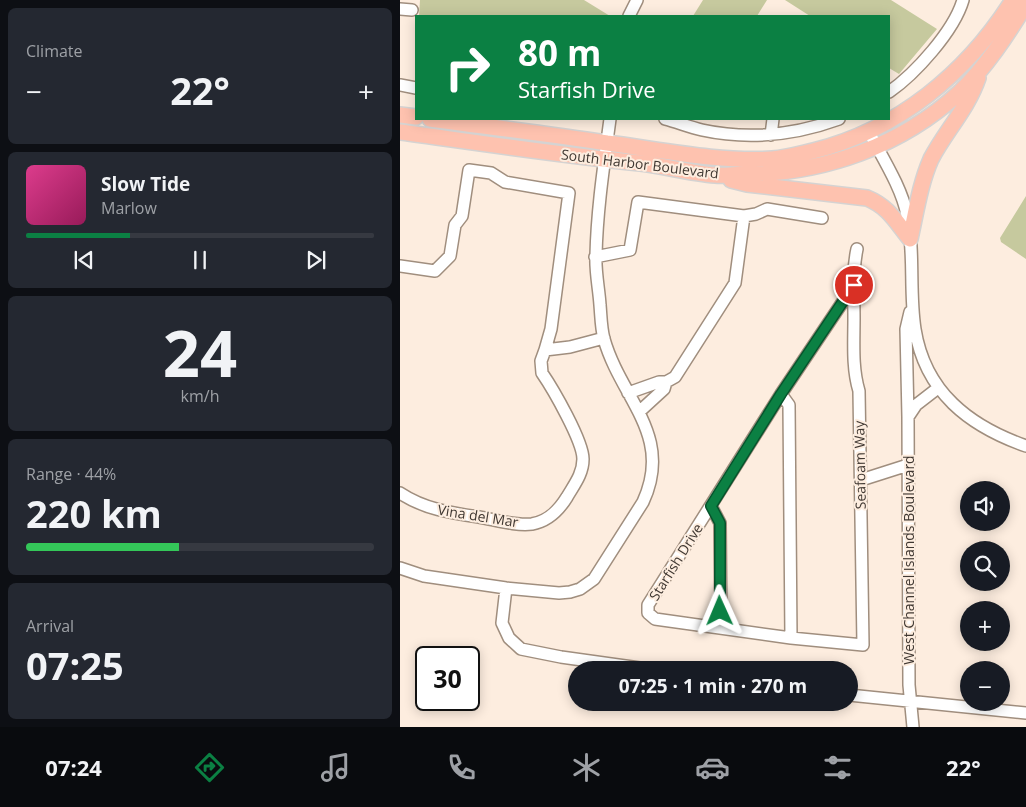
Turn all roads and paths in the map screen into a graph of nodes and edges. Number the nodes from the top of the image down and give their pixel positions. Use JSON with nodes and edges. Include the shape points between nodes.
{"nodes":[{"id":1,"x":638,"y":0,"type":"edge"},
{"id":2,"x":963,"y":0,"type":"edge"},
{"id":3,"x":1018,"y":5,"type":"edge"},
{"id":4,"x":400,"y":9,"type":"edge"},
{"id":5,"x":412,"y":10,"type":"dead end"},
{"id":6,"x":630,"y":15,"type":"edge"},
{"id":7,"x":981,"y":68,"type":"junction"},
{"id":8,"x":400,"y":86,"type":"edge"},
{"id":9,"x":415,"y":88,"type":"edge"},
{"id":10,"x":890,"y":91,"type":"edge"},
{"id":11,"x":400,"y":115,"type":"edge"},
{"id":12,"x":415,"y":117,"type":"edge"},
{"id":13,"x":437,"y":120,"type":"edge"},
{"id":14,"x":610,"y":120,"type":"edge"},
{"id":15,"x":669,"y":120,"type":"edge"},
{"id":16,"x":773,"y":120,"type":"edge"},
{"id":17,"x":836,"y":120,"type":"edge"},
{"id":18,"x":400,"y":132,"type":"edge"},
{"id":19,"x":869,"y":132,"type":"junction"},
{"id":20,"x":771,"y":135,"type":"junction"},
{"id":21,"x":607,"y":143,"type":"junction"},
{"id":22,"x":877,"y":147,"type":"junction"},
{"id":23,"x":605,"y":160,"type":"junction"},
{"id":24,"x":716,"y":175,"type":"junction"},
{"id":25,"x":744,"y":216,"type":"junction"},
{"id":26,"x":822,"y":218,"type":"dead end"},
{"id":27,"x":910,"y":239,"type":"junction"},
{"id":28,"x":857,"y":249,"type":"dead end"},
{"id":29,"x":595,"y":257,"type":"junction"},
{"id":30,"x":400,"y":266,"type":"edge"},
{"id":31,"x":854,"y":285,"type":"junction"},
{"id":32,"x":913,"y":301,"type":"junction"},
{"id":33,"x":604,"y":338,"type":"junction"},
{"id":34,"x":545,"y":350,"type":"junction"},
{"id":35,"x":938,"y":388,"type":"junction"},
{"id":36,"x":655,"y":389,"type":"junction"},
{"id":37,"x":628,"y":393,"type":"junction"},
{"id":38,"x":781,"y":394,"type":"junction"},
{"id":39,"x":640,"y":412,"type":"junction"},
{"id":40,"x":908,"y":417,"type":"junction"},
{"id":41,"x":1026,"y":446,"type":"edge"},
{"id":42,"x":908,"y":464,"type":"junction"},
{"id":43,"x":861,"y":480,"type":"junction"},
{"id":44,"x":400,"y":493,"type":"edge"},
{"id":45,"x":711,"y":506,"type":"junction"},
{"id":46,"x":400,"y":568,"type":"edge"},
{"id":47,"x":506,"y":588,"type":"junction"},
{"id":48,"x":721,"y":628,"type":"junction"},
{"id":49,"x":791,"y":638,"type":"junction"},
{"id":50,"x":584,"y":661,"type":"edge"},
{"id":51,"x":858,"y":695,"type":"edge"},
{"id":52,"x":911,"y":702,"type":"junction"},
{"id":53,"x":1026,"y":714,"type":"edge"},
{"id":54,"x":913,"y":727,"type":"edge"}],
"edges":[{"from":1,"to":6,"type":"street"},
{"from":2,"to":10,"type":"street","via":[[936,47],[914,72]]},
{"from":3,"to":7,"type":"main road"},
{"from":3,"to":19,"type":"main road","via":[[928,96]]},
{"from":4,"to":5,"type":"street"},
{"from":7,"to":22,"type":"main road","via":[[960,92],[932,114]]},
{"from":7,"to":27,"type":"main road","via":[[976,85],[931,160]]},
{"from":8,"to":9,"type":"street"},
{"from":11,"to":12,"type":"main road"},
{"from":13,"to":21,"type":"main road","name":"South Harbor Boulevard"},
{"from":14,"to":21,"type":"street"},
{"from":15,"to":20,"type":"street","via":[[719,133]]},
{"from":16,"to":20,"type":"street"},
{"from":17,"to":20,"type":"street","via":[[805,130]]},
{"from":18,"to":23,"type":"main road","name":"South Harbor Boulevard"},
{"from":19,"to":21,"type":"main road","name":"South Harbor Boulevard","via":[[836,146],[774,159],[724,158]]},
{"from":19,"to":22,"type":"street","name":"West Channel Islands Boulevard"},
{"from":21,"to":23,"type":"street"},
{"from":22,"to":24,"type":"main road","name":"South Harbor Boulevard","via":[[803,169]]},
{"from":22,"to":27,"type":"street","name":"West Channel Islands Boulevard","via":[[903,200]]},
{"from":23,"to":24,"type":"main road","name":"South Harbor Boulevard"},
{"from":23,"to":29,"type":"street"},
{"from":24,"to":27,"type":"main road","via":[[747,184],[867,198],[890,212]]},
{"from":25,"to":26,"type":"street","via":[[767,209]]},
{"from":25,"to":29,"type":"street","via":[[638,202],[630,250]]},
{"from":25,"to":36,"type":"street","via":[[735,283],[675,377],[666,382],[664,389]]},
{"from":27,"to":32,"type":"street","name":"West Channel Islands Boulevard"},
{"from":28,"to":31,"type":"street","name":"Seafoam Way","via":[[853,265]]},
{"from":29,"to":33,"type":"street"},
{"from":30,"to":34,"type":"street","name":"Vina del Mar","via":[[435,271],[450,256],[455,225],[462,216],[469,170],[491,173],[506,182],[569,193],[551,329]]},
{"from":31,"to":38,"type":"street","name":"Starfish Drive"},
{"from":31,"to":43,"type":"street","name":"Seafoam Way"},
{"from":32,"to":35,"type":"street","name":"West Channel Islands Boulevard","via":[[920,351]]},
{"from":32,"to":40,"type":"street","name":"West Channel Islands Boulevard","via":[[906,329]]},
{"from":33,"to":34,"type":"street"},
{"from":33,"to":37,"type":"street"},
{"from":34,"to":44,"type":"street","name":"Vina del Mar","via":[[541,361],[542,373],[578,439],[583,459],[579,477],[558,511],[542,521],[524,524],[441,511]]},
{"from":35,"to":40,"type":"street","via":[[916,405]]},
{"from":35,"to":41,"type":"street","via":[[973,421]]},
{"from":36,"to":37,"type":"street"},
{"from":36,"to":39,"type":"street"},
{"from":37,"to":39,"type":"street"},
{"from":38,"to":45,"type":"street","name":"Starfish Drive"},
{"from":38,"to":49,"type":"street","via":[[790,406]]},
{"from":39,"to":47,"type":"street","via":[[653,449],[654,464],[648,490],[594,579],[580,589],[564,592]]},
{"from":40,"to":42,"type":"street","name":"West Channel Islands Boulevard"},
{"from":42,"to":43,"type":"street"},
{"from":42,"to":52,"type":"street","name":"West Channel Islands Boulevard"},
{"from":43,"to":49,"type":"street","name":"Seafoam Way","via":[[862,645]]},
{"from":45,"to":48,"type":"street","via":[[720,523]]},
{"from":45,"to":48,"type":"street","name":"Starfish Drive","via":[[648,605],[648,613],[655,619]]},
{"from":46,"to":47,"type":"street","via":[[424,576]]},
{"from":47,"to":50,"type":"street","via":[[502,623],[509,638],[521,649]]},
{"from":48,"to":49,"type":"street"},
{"from":51,"to":52,"type":"street"},
{"from":52,"to":53,"type":"street"},
{"from":52,"to":54,"type":"street","name":"West Channel Islands Boulevard"}]}
